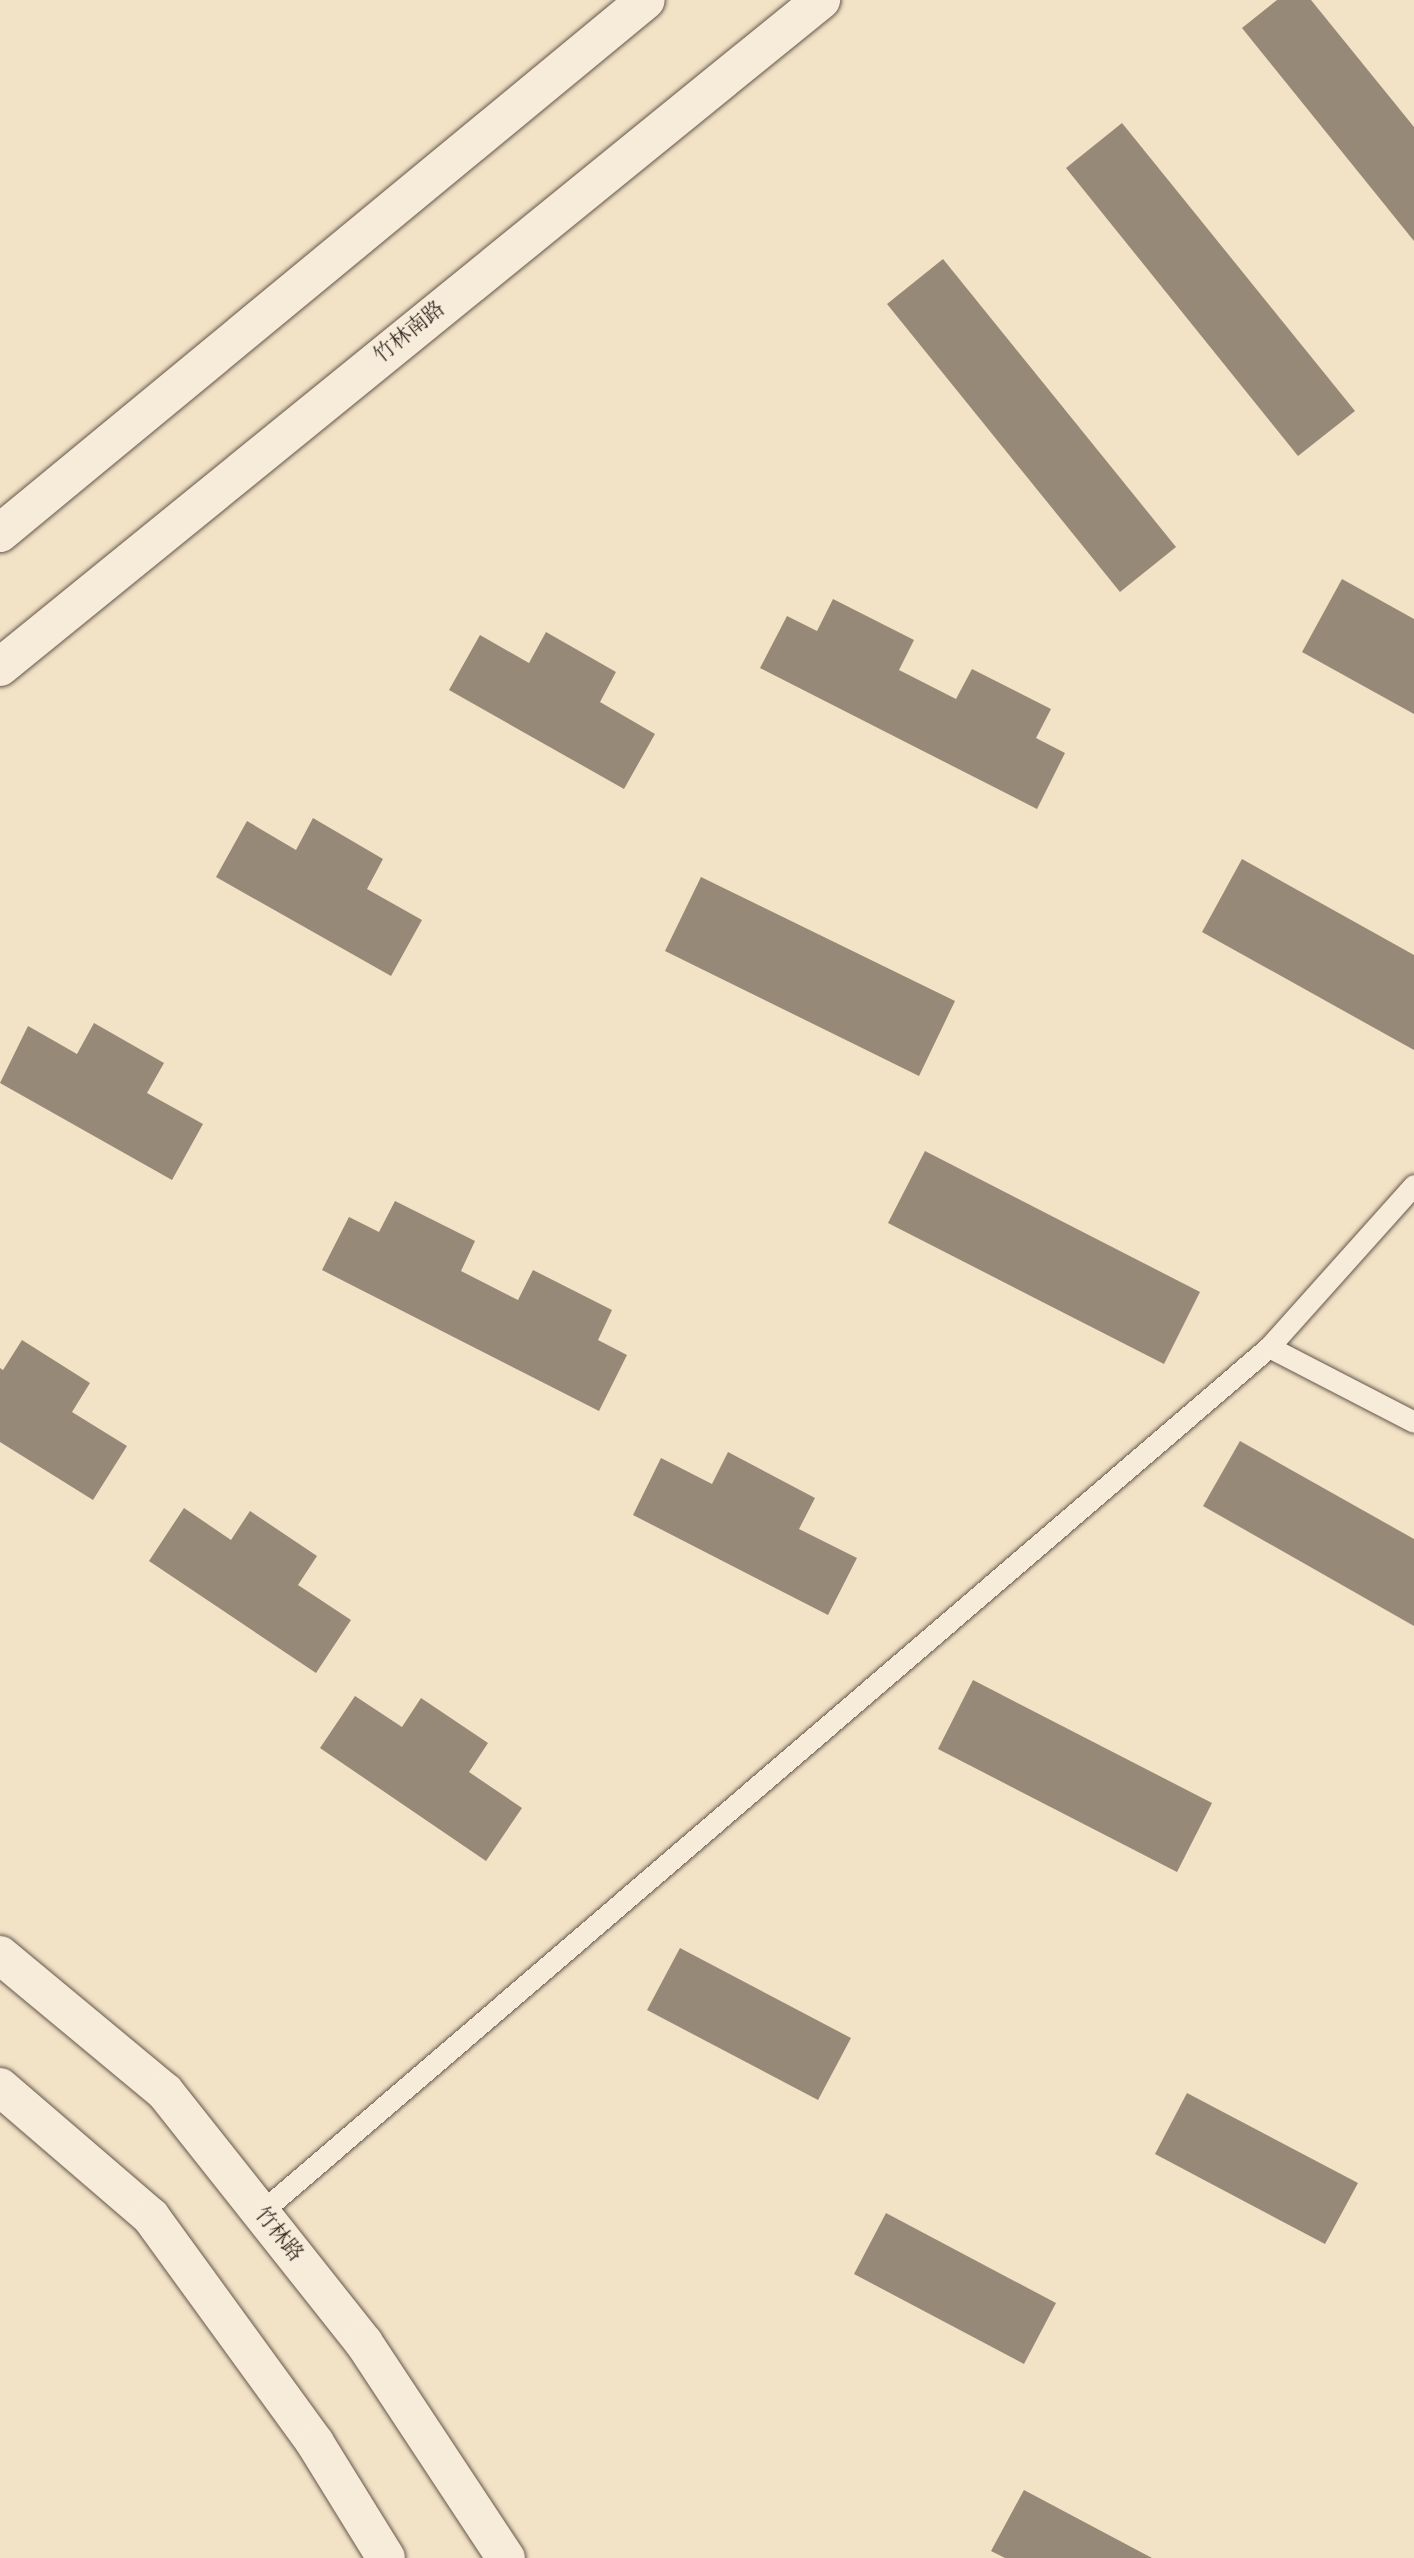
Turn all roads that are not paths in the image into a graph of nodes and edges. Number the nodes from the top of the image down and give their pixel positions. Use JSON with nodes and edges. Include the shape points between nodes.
{"nodes":[{"id":1,"x":646,"y":0,"type":"edge"},
{"id":2,"x":821,"y":0,"type":"edge"},
{"id":3,"x":0,"y":533,"type":"edge"},
{"id":4,"x":0,"y":667,"type":"edge"},
{"id":5,"x":1414,"y":1185,"type":"edge"},
{"id":6,"x":1269,"y":1347,"type":"junction"},
{"id":7,"x":1414,"y":1422,"type":"edge"},
{"id":8,"x":0,"y":1955,"type":"edge"},
{"id":9,"x":0,"y":2087,"type":"edge"},
{"id":10,"x":260,"y":2213,"type":"junction"},
{"id":11,"x":386,"y":2558,"type":"edge"},
{"id":12,"x":506,"y":2558,"type":"edge"}],
"edges":[{"from":1,"to":3,"type":"street"},
{"from":2,"to":4,"type":"street","name":"竹林南路"},
{"from":5,"to":6,"type":"lane"},
{"from":6,"to":7,"type":"lane"},
{"from":6,"to":10,"type":"lane"},
{"from":8,"to":10,"type":"street","name":"竹林路","via":[[164,2092]]},
{"from":9,"to":11,"type":"street","via":[[151,2217],[315,2443]]},
{"from":10,"to":12,"type":"street","name":"竹林路","via":[[364,2343]]}]}
